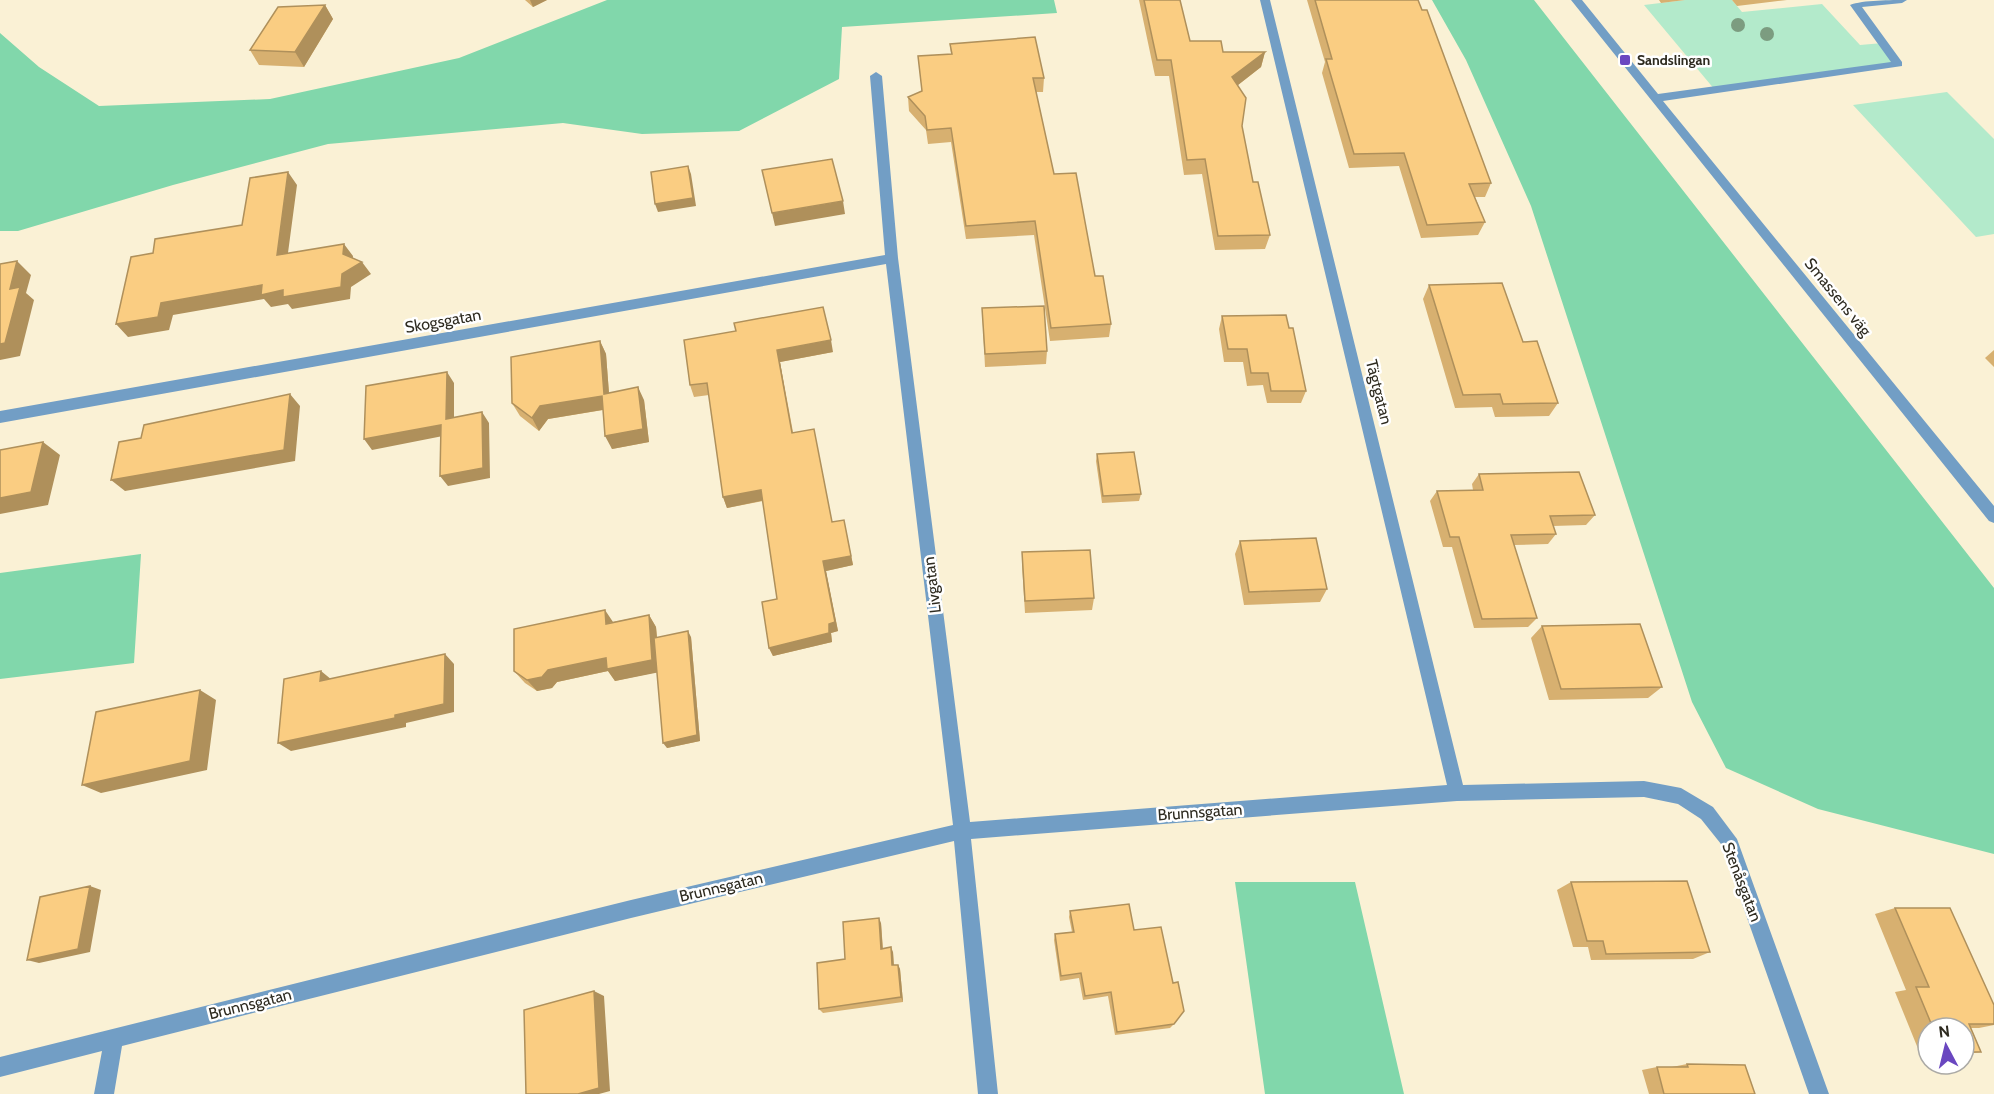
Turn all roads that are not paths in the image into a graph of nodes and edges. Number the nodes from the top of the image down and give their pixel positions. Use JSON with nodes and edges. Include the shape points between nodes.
{"nodes":[{"id":1,"x":1265,"y":0,"type":"edge"},
{"id":2,"x":1576,"y":0,"type":"edge"},
{"id":3,"x":1902,"y":0,"type":"edge"},
{"id":4,"x":1853,"y":3,"type":"edge"},
{"id":5,"x":876,"y":76,"type":"dead end"},
{"id":6,"x":1656,"y":98,"type":"junction"},
{"id":7,"x":892,"y":258,"type":"junction"},
{"id":8,"x":0,"y":417,"type":"edge"},
{"id":9,"x":1994,"y":517,"type":"edge"},
{"id":10,"x":1457,"y":793,"type":"junction"},
{"id":11,"x":962,"y":831,"type":"junction"},
{"id":12,"x":114,"y":1039,"type":"junction"},
{"id":13,"x":0,"y":1066,"type":"edge"},
{"id":14,"x":104,"y":1094,"type":"edge"},
{"id":15,"x":988,"y":1094,"type":"edge"},
{"id":16,"x":1819,"y":1094,"type":"edge"}],
"edges":[{"from":1,"to":10,"type":"street","name":"Tägtgatan"},
{"from":2,"to":6,"type":"street","name":"Smassens väg"},
{"from":3,"to":4,"type":"street"},
{"from":4,"to":6,"type":"street","via":[[1898,64]]},
{"from":5,"to":7,"type":"street","name":"Livgatan"},
{"from":6,"to":9,"type":"street","name":"Smassens väg"},
{"from":7,"to":8,"type":"street","name":"Skogsgatan"},
{"from":7,"to":11,"type":"street","name":"Livgatan"},
{"from":10,"to":11,"type":"street","name":"Brunnsgatan"},
{"from":10,"to":16,"type":"street","name":"Stenåsgatan","via":[[1644,789],[1681,796],[1707,813],[1728,839]]},
{"from":11,"to":12,"type":"street","name":"Brunnsgatan","via":[[631,909]]},
{"from":11,"to":15,"type":"street","name":"Livgatan"},
{"from":12,"to":13,"type":"street","name":"Brunnsgatan"},
{"from":12,"to":14,"type":"street"}]}
